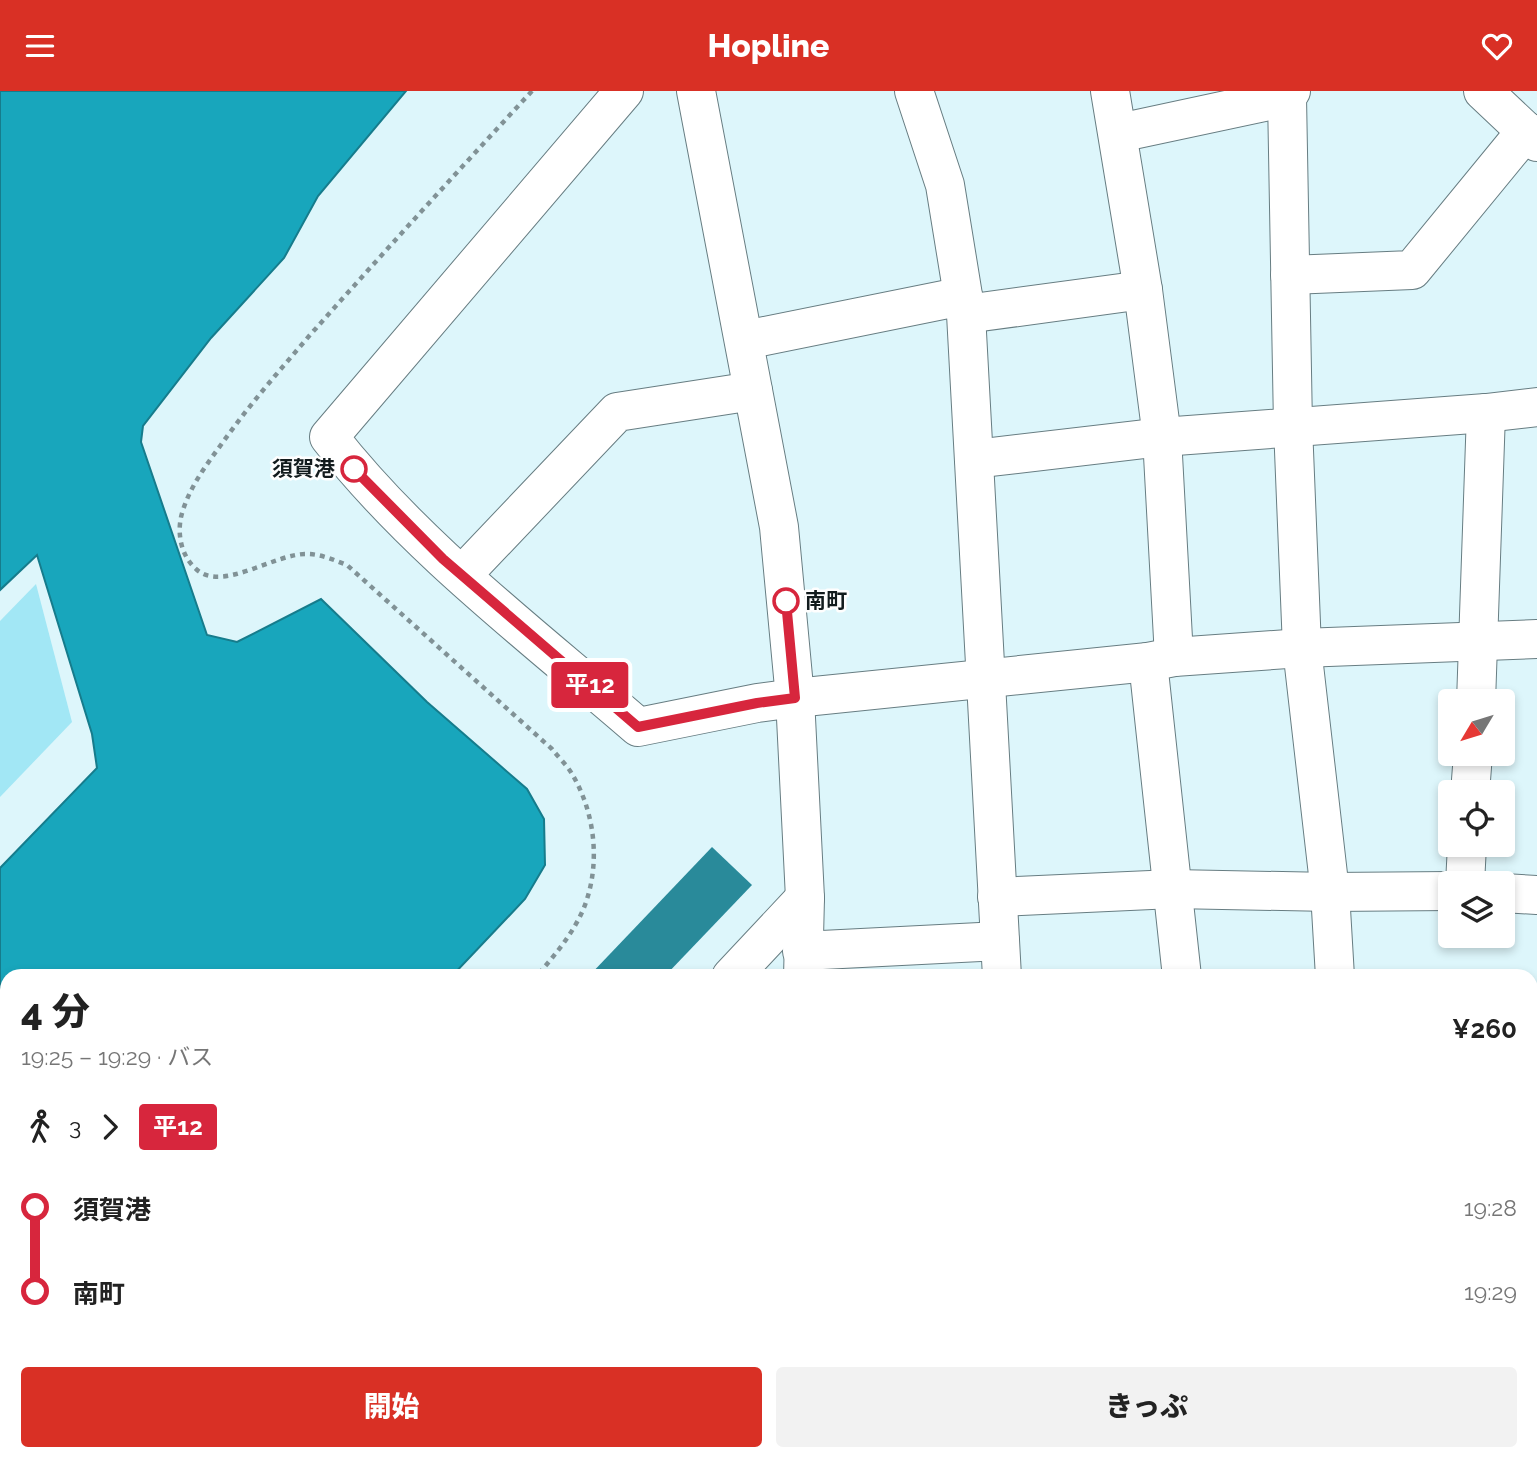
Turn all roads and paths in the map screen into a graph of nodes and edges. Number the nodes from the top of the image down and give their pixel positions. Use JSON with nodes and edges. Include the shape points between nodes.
{"nodes":[{"id":1,"x":624,"y":91,"type":"edge"},
{"id":2,"x":696,"y":91,"type":"edge"},
{"id":3,"x":914,"y":91,"type":"edge"},
{"id":4,"x":1110,"y":91,"type":"edge"},
{"id":5,"x":1483,"y":91,"type":"edge"},
{"id":6,"x":1289,"y":94,"type":"edge"},
{"id":7,"x":1119,"y":133,"type":"junction"},
{"id":8,"x":1531,"y":137,"type":"edge"},
{"id":9,"x":1290,"y":275,"type":"junction"},
{"id":10,"x":1143,"y":290,"type":"junction"},
{"id":11,"x":965,"y":305,"type":"junction"},
{"id":12,"x":745,"y":340,"type":"junction"},
{"id":13,"x":753,"y":391,"type":"junction"},
{"id":14,"x":1537,"y":407,"type":"edge"},
{"id":15,"x":1486,"y":413,"type":"junction"},
{"id":16,"x":1293,"y":425,"type":"junction"},
{"id":17,"x":1162,"y":437,"type":"junction"},
{"id":18,"x":974,"y":459,"type":"junction"},
{"id":19,"x":461,"y":575,"type":"junction"},
{"id":20,"x":1537,"y":639,"type":"edge"},
{"id":21,"x":1480,"y":641,"type":"junction"},
{"id":22,"x":1302,"y":647,"type":"junction"},
{"id":23,"x":1161,"y":660,"type":"junction"},
{"id":24,"x":986,"y":680,"type":"junction"},
{"id":25,"x":1477,"y":689,"type":"edge"},
{"id":26,"x":795,"y":698,"type":"junction"},
{"id":27,"x":1173,"y":889,"type":"junction"},
{"id":28,"x":1438,"y":891,"type":"edge"},
{"id":29,"x":1330,"y":892,"type":"junction"},
{"id":30,"x":1515,"y":894,"type":"edge"},
{"id":31,"x":1537,"y":895,"type":"edge"},
{"id":32,"x":997,"y":897,"type":"junction"},
{"id":33,"x":805,"y":898,"type":"junction"},
{"id":34,"x":1001,"y":959,"type":"edge"},
{"id":35,"x":803,"y":964,"type":"edge"},
{"id":36,"x":738,"y":969,"type":"edge"},
{"id":37,"x":1181,"y":969,"type":"edge"},
{"id":38,"x":1335,"y":969,"type":"edge"}],
"edges":[{"from":1,"to":19,"type":"street","via":[[329,437],[354,469]]},
{"from":2,"to":12,"type":"street"},
{"from":3,"to":11,"type":"street","via":[[945,185]]},
{"from":4,"to":7,"type":"street"},
{"from":5,"to":8,"type":"street"},
{"from":6,"to":7,"type":"street"},
{"from":6,"to":9,"type":"street"},
{"from":7,"to":10,"type":"street"},
{"from":8,"to":9,"type":"street","via":[[1412,270]]},
{"from":9,"to":16,"type":"street"},
{"from":10,"to":11,"type":"street"},
{"from":10,"to":17,"type":"street"},
{"from":11,"to":12,"type":"street"},
{"from":11,"to":18,"type":"street"},
{"from":12,"to":13,"type":"street"},
{"from":13,"to":19,"type":"street","via":[[617,412]]},
{"from":13,"to":26,"type":"street","via":[[779,527]]},
{"from":14,"to":15,"type":"street"},
{"from":15,"to":16,"type":"street"},
{"from":15,"to":21,"type":"street"},
{"from":16,"to":17,"type":"street"},
{"from":16,"to":22,"type":"street"},
{"from":17,"to":18,"type":"street"},
{"from":17,"to":23,"type":"street"},
{"from":18,"to":24,"type":"street"},
{"from":19,"to":26,"type":"street","via":[[638,727]]},
{"from":20,"to":21,"type":"street"},
{"from":21,"to":22,"type":"street"},
{"from":21,"to":25,"type":"street"},
{"from":22,"to":23,"type":"street"},
{"from":22,"to":29,"type":"street"},
{"from":23,"to":24,"type":"street"},
{"from":23,"to":27,"type":"street"},
{"from":24,"to":26,"type":"street"},
{"from":24,"to":32,"type":"street"},
{"from":26,"to":33,"type":"street"},
{"from":27,"to":29,"type":"street"},
{"from":27,"to":32,"type":"street"},
{"from":27,"to":37,"type":"street"},
{"from":28,"to":29,"type":"street"},
{"from":29,"to":38,"type":"street"},
{"from":30,"to":31,"type":"street"},
{"from":32,"to":34,"type":"street"},
{"from":33,"to":35,"type":"street"},
{"from":33,"to":36,"type":"street"},
{"from":34,"to":35,"type":"street"}]}
